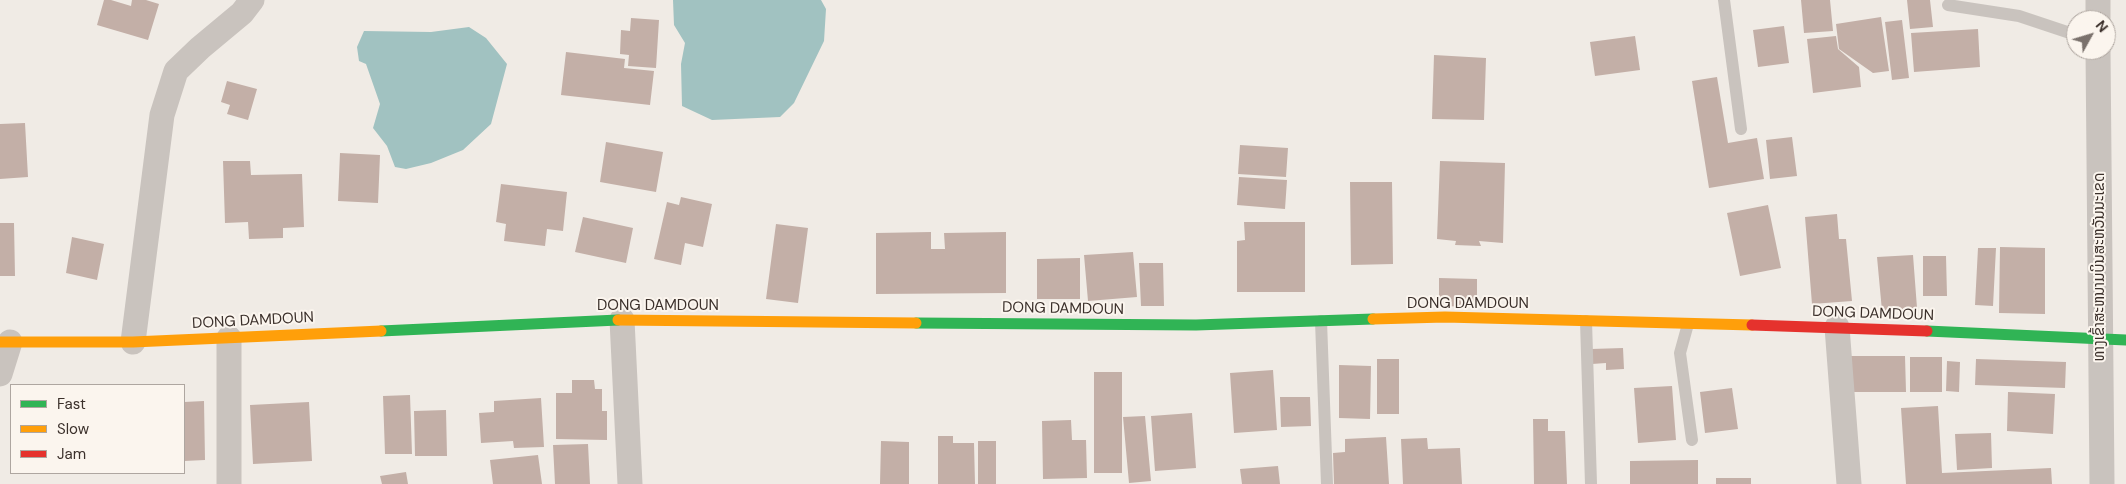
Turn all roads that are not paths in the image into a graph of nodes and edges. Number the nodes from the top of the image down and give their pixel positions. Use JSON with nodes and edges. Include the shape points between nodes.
{"nodes":[{"id":1,"x":252,"y":0,"type":"edge"},
{"id":2,"x":1724,"y":0,"type":"edge"},
{"id":3,"x":1948,"y":4,"type":"dead end"},
{"id":4,"x":2066,"y":32,"type":"edge"},
{"id":5,"x":2098,"y":60,"type":"edge"},
{"id":6,"x":1742,"y":129,"type":"dead end"},
{"id":7,"x":622,"y":320,"type":"junction"},
{"id":8,"x":1321,"y":321,"type":"junction"},
{"id":9,"x":1586,"y":321,"type":"junction"},
{"id":10,"x":1688,"y":324,"type":"junction"},
{"id":11,"x":1837,"y":327,"type":"junction"},
{"id":12,"x":229,"y":338,"type":"junction"},
{"id":13,"x":2100,"y":339,"type":"junction"},
{"id":14,"x":2126,"y":340,"type":"edge"},
{"id":15,"x":5,"y":342,"type":"edge"},
{"id":16,"x":133,"y":342,"type":"junction"},
{"id":17,"x":0,"y":374,"type":"edge"},
{"id":18,"x":1692,"y":440,"type":"dead end"},
{"id":19,"x":229,"y":484,"type":"edge"},
{"id":20,"x":630,"y":484,"type":"edge"},
{"id":21,"x":1326,"y":484,"type":"edge"},
{"id":22,"x":1591,"y":484,"type":"edge"},
{"id":23,"x":1849,"y":484,"type":"edge"},
{"id":24,"x":2102,"y":484,"type":"edge"}],
"edges":[{"from":1,"to":16,"type":"street","via":[[242,13],[176,71],[162,115]]},
{"from":2,"to":6,"type":"lane"},
{"from":3,"to":4,"type":"lane","via":[[2019,16]]},
{"from":5,"to":13,"type":"street","name":"ທາງເຂົ້າສະຫນາມບິນສະຫວັນນະເຂດ"},
{"from":7,"to":8,"type":"street","name":"DONG DAMDOUN","via":[[1196,325]]},
{"from":7,"to":12,"type":"street","name":"DONG DAMDOUN"},
{"from":7,"to":20,"type":"street"},
{"from":8,"to":9,"type":"street","name":"DONG DAMDOUN","via":[[1445,317]]},
{"from":8,"to":21,"type":"lane"},
{"from":9,"to":10,"type":"street","name":"DONG DAMDOUN"},
{"from":9,"to":22,"type":"lane"},
{"from":10,"to":11,"type":"street","name":"DONG DAMDOUN"},
{"from":10,"to":18,"type":"lane","via":[[1680,354]]},
{"from":11,"to":13,"type":"street","name":"DONG DAMDOUN"},
{"from":11,"to":23,"type":"street"},
{"from":12,"to":16,"type":"street","name":"DONG DAMDOUN"},
{"from":12,"to":19,"type":"street"},
{"from":13,"to":14,"type":"street","name":"DONG DAMDOUN"},
{"from":13,"to":24,"type":"street","name":"ທາງເຂົ້າສະຫນາມບິນສະຫວັນນະເຂດ"},
{"from":15,"to":16,"type":"street","name":"DONG DAMDOUN"},
{"from":15,"to":17,"type":"street"}]}
